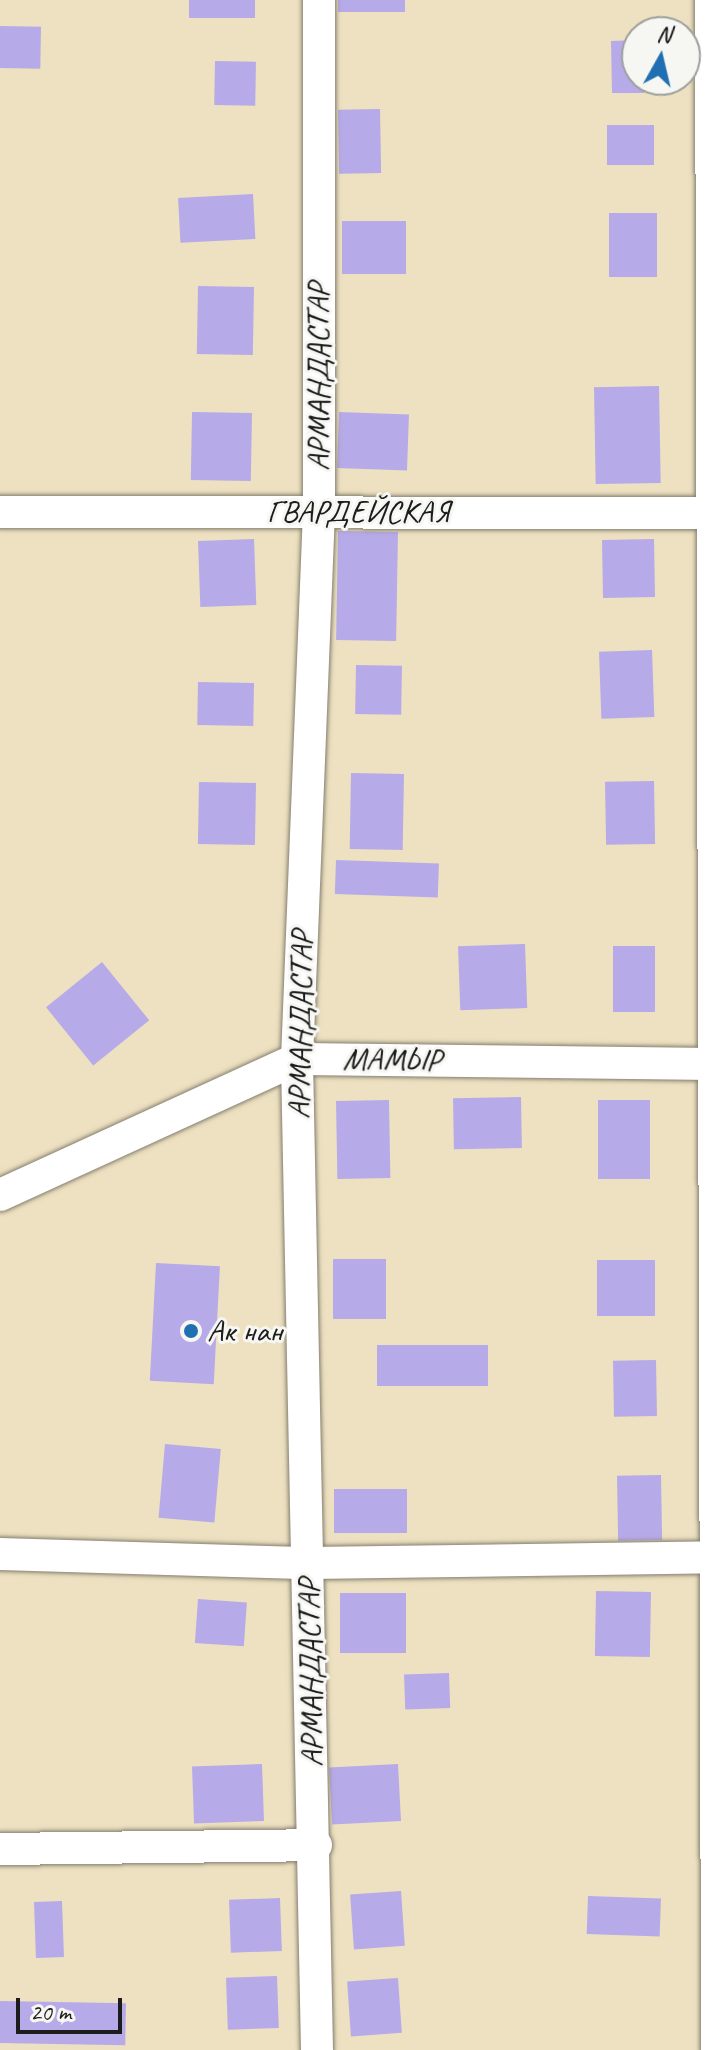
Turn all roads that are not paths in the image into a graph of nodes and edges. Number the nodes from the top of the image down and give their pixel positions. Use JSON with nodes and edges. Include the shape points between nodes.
{"nodes":[{"id":1,"x":319,"y":0,"type":"edge"},
{"id":2,"x":711,"y":0,"type":"edge"},
{"id":3,"x":0,"y":512,"type":"edge"},
{"id":4,"x":319,"y":512,"type":"junction"},
{"id":5,"x":716,"y":513,"type":"edge"},
{"id":6,"x":297,"y":1059,"type":"junction"},
{"id":7,"x":716,"y":1064,"type":"edge"},
{"id":8,"x":0,"y":1195,"type":"edge"},
{"id":9,"x":0,"y":1554,"type":"edge"},
{"id":10,"x":716,"y":1557,"type":"edge"},
{"id":11,"x":309,"y":1563,"type":"junction"},
{"id":12,"x":316,"y":1845,"type":"junction"},
{"id":13,"x":0,"y":1849,"type":"edge"},
{"id":14,"x":317,"y":2050,"type":"edge"},
{"id":15,"x":717,"y":2050,"type":"edge"}],
"edges":[{"from":1,"to":4,"type":"street","name":"АРМАНДАСТАР"},
{"from":2,"to":5,"type":"street"},
{"from":3,"to":4,"type":"street","name":"ГВАРДЕЙСКАЯ"},
{"from":4,"to":5,"type":"street","name":"ГВАРДЕЙСКАЯ"},
{"from":4,"to":6,"type":"street","name":"АРМАНДАСТАР"},
{"from":5,"to":7,"type":"street"},
{"from":6,"to":7,"type":"street","name":"МАМЫР"},
{"from":6,"to":8,"type":"street","name":"МАМЫР"},
{"from":6,"to":11,"type":"street","name":"АРМАНДАСТАР"},
{"from":7,"to":10,"type":"street"},
{"from":9,"to":11,"type":"street"},
{"from":10,"to":11,"type":"street"},
{"from":10,"to":15,"type":"street"},
{"from":11,"to":12,"type":"street","name":"АРМАНДАСТАР"},
{"from":12,"to":13,"type":"street"},
{"from":12,"to":14,"type":"street","name":"АРМАНДАСТАР"}]}
